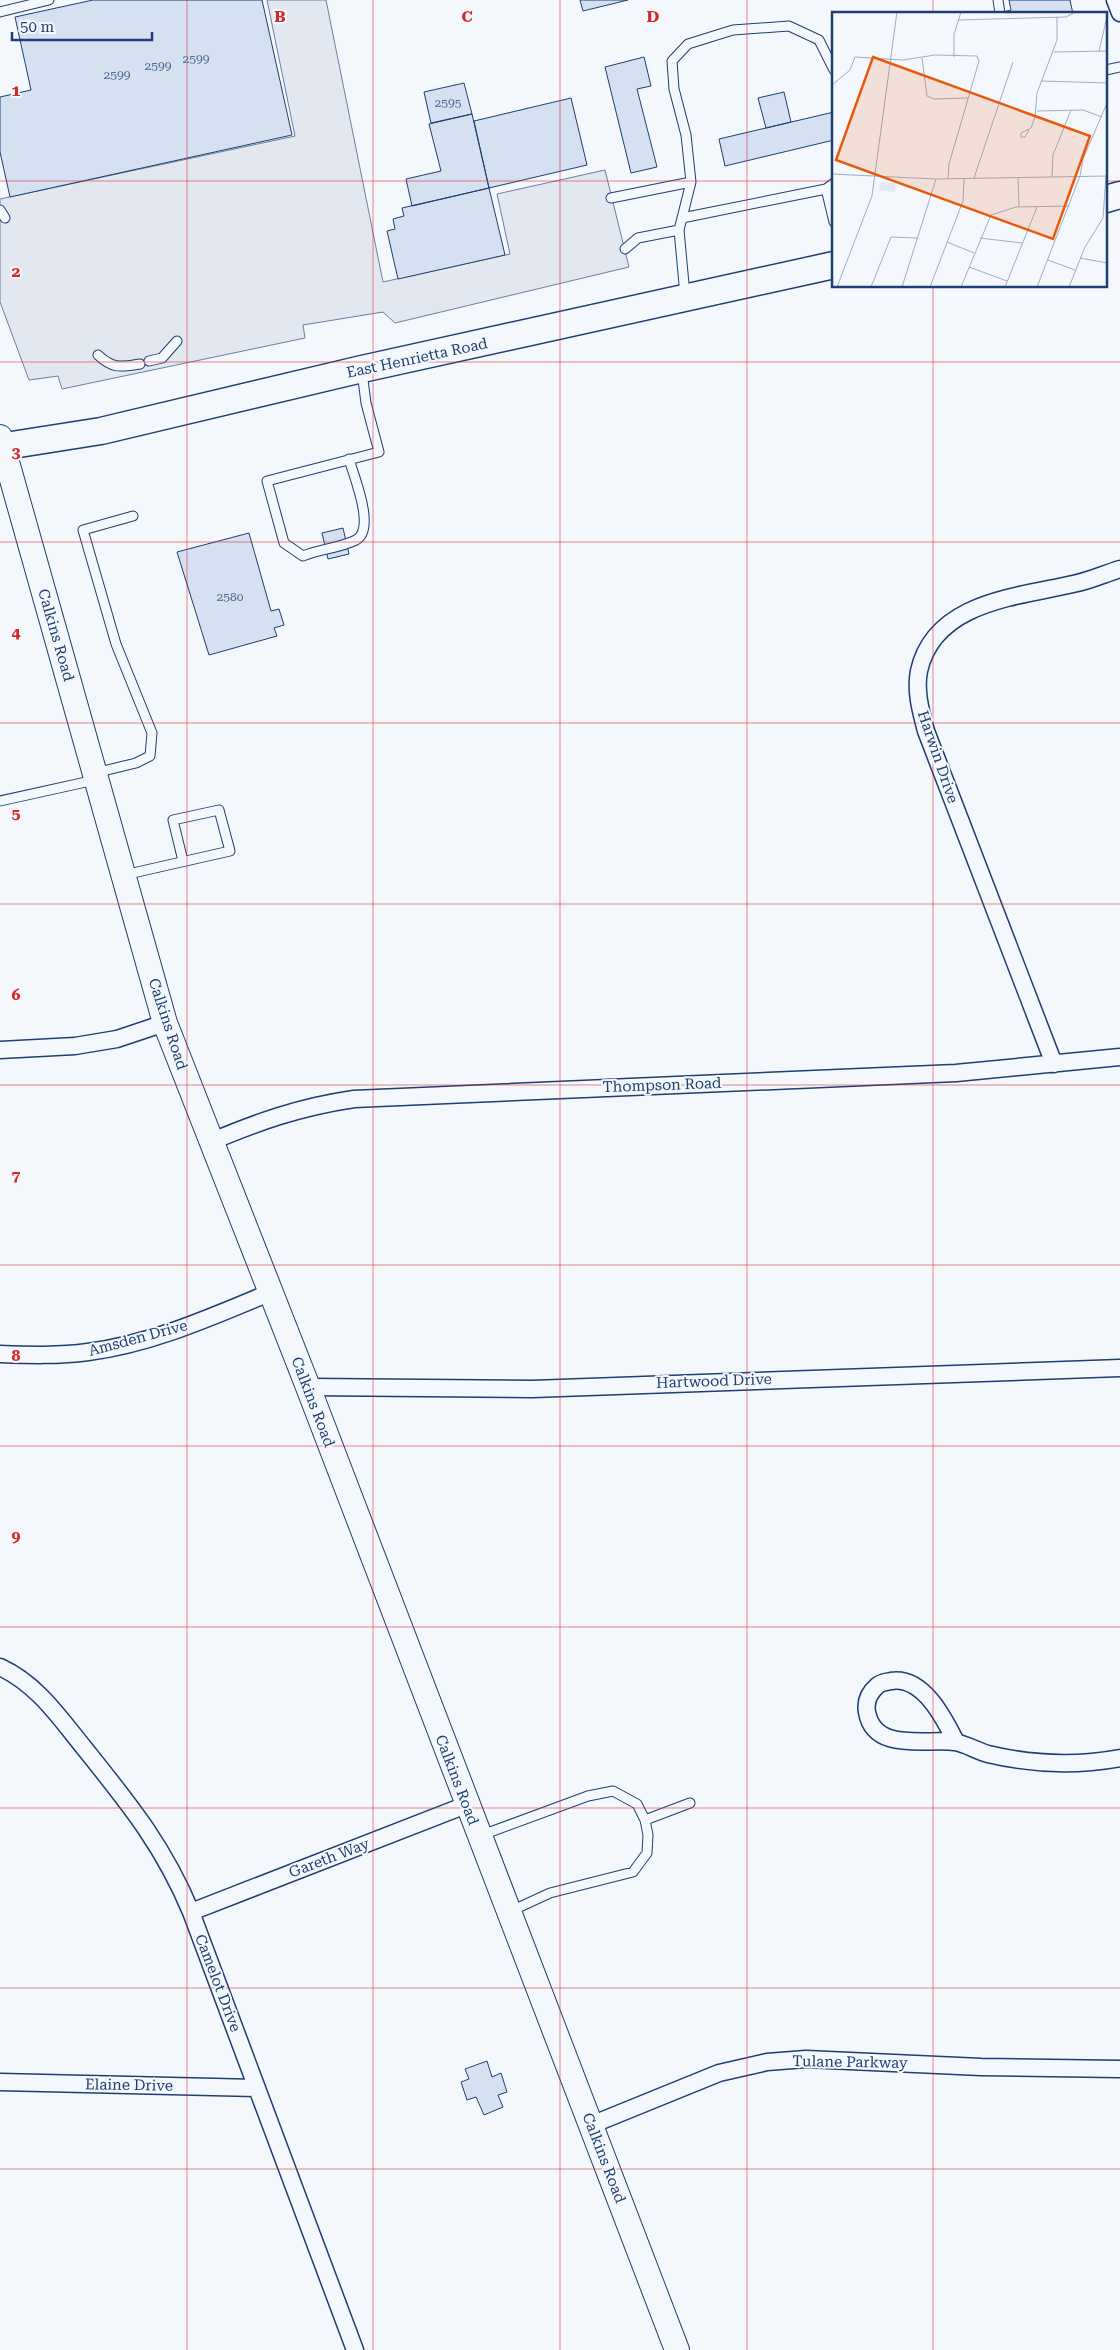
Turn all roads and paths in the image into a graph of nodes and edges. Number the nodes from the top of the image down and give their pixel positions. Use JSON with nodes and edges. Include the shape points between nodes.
{"nodes":[{"id":1,"x":48,"y":0,"type":"edge"},
{"id":2,"x":1115,"y":0,"type":"edge"},
{"id":3,"x":0,"y":12,"type":"edge"},
{"id":4,"x":1120,"y":13,"type":"edge"},
{"id":5,"x":832,"y":66,"type":"edge"},
{"id":6,"x":691,"y":182,"type":"junction"},
{"id":7,"x":830,"y":186,"type":"edge"},
{"id":8,"x":611,"y":198,"type":"dead end"},
{"id":9,"x":832,"y":204,"type":"edge"},
{"id":10,"x":682,"y":218,"type":"junction"},
{"id":11,"x":679,"y":230,"type":"junction"},
{"id":12,"x":625,"y":249,"type":"dead end"},
{"id":13,"x":832,"y":265,"type":"edge"},
{"id":14,"x":686,"y":296,"type":"junction"},
{"id":15,"x":178,"y":341,"type":"dead end"},
{"id":16,"x":98,"y":355,"type":"dead end"},
{"id":17,"x":149,"y":361,"type":"dead end"},
{"id":18,"x":140,"y":364,"type":"dead end"},
{"id":19,"x":362,"y":369,"type":"junction"},
{"id":20,"x":1,"y":443,"type":"edge"},
{"id":21,"x":350,"y":459,"type":"junction"},
{"id":22,"x":133,"y":516,"type":"dead end"},
{"id":23,"x":1120,"y":569,"type":"edge"},
{"id":24,"x":96,"y":776,"type":"junction"},
{"id":25,"x":0,"y":801,"type":"edge"},
{"id":26,"x":182,"y":861,"type":"junction"},
{"id":27,"x":124,"y":875,"type":"junction"},
{"id":28,"x":166,"y":1023,"type":"junction"},
{"id":29,"x":0,"y":1050,"type":"edge"},
{"id":30,"x":1120,"y":1057,"type":"edge"},
{"id":31,"x":1054,"y":1064,"type":"junction"},
{"id":32,"x":210,"y":1142,"type":"junction"},
{"id":33,"x":269,"y":1293,"type":"junction"},
{"id":34,"x":0,"y":1354,"type":"edge"},
{"id":35,"x":1120,"y":1368,"type":"edge"},
{"id":36,"x":308,"y":1387,"type":"junction"},
{"id":37,"x":0,"y":1667,"type":"edge"},
{"id":38,"x":956,"y":1742,"type":"junction"},
{"id":39,"x":1120,"y":1758,"type":"edge"},
{"id":40,"x":690,"y":1803,"type":"dead end"},
{"id":41,"x":466,"y":1805,"type":"junction"},
{"id":42,"x":645,"y":1820,"type":"junction"},
{"id":43,"x":478,"y":1836,"type":"junction"},
{"id":44,"x":191,"y":1912,"type":"junction"},
{"id":45,"x":508,"y":1912,"type":"junction"},
{"id":46,"x":1120,"y":2069,"type":"edge"},
{"id":47,"x":0,"y":2082,"type":"edge"},
{"id":48,"x":257,"y":2088,"type":"junction"},
{"id":49,"x":591,"y":2125,"type":"junction"},
{"id":50,"x":355,"y":2350,"type":"edge"},
{"id":51,"x":677,"y":2350,"type":"edge"}],
"edges":[{"from":1,"to":3,"type":"lane"},
{"from":2,"to":4,"type":"street"},
{"from":5,"to":6,"type":"lane","via":[[820,40],[789,26],[734,30],[688,44],[672,61]]},
{"from":6,"to":8,"type":"lane"},
{"from":6,"to":10,"type":"lane"},
{"from":7,"to":9,"type":"lane"},
{"from":7,"to":10,"type":"lane"},
{"from":10,"to":11,"type":"lane"},
{"from":11,"to":12,"type":"lane","via":[[638,238]]},
{"from":11,"to":14,"type":"lane"},
{"from":13,"to":14,"type":"main road","name":"East Henrietta Road"},
{"from":14,"to":19,"type":"main road","name":"East Henrietta Road"},
{"from":15,"to":17,"type":"lane","via":[[162,358]]},
{"from":16,"to":18,"type":"lane","via":[[110,366]]},
{"from":19,"to":20,"type":"main road","name":"East Henrietta Road","via":[[101,431]]},
{"from":19,"to":21,"type":"lane","via":[[366,403],[378,452]]},
{"from":20,"to":24,"type":"main road","name":"Calkins Road"},
{"from":21,"to":21,"type":"lane","via":[[366,519],[364,531],[357,539],[303,556],[284,544],[267,481]]},
{"from":22,"to":24,"type":"lane","via":[[83,530],[116,644],[152,733],[150,756]]},
{"from":23,"to":31,"type":"street","name":"Harwin Drive","via":[[989,603],[962,614],[942,629],[927,648],[919,672],[918,698],[926,732]]},
{"from":24,"to":25,"type":"lane"},
{"from":24,"to":27,"type":"main road","name":"Calkins Road"},
{"from":26,"to":26,"type":"lane","via":[[230,851],[219,810],[173,820]]},
{"from":26,"to":27,"type":"lane"},
{"from":27,"to":28,"type":"main road","name":"Calkins Road"},
{"from":28,"to":29,"type":"street","via":[[117,1039],[75,1046]]},
{"from":28,"to":32,"type":"main road","name":"Calkins Road"},
{"from":30,"to":31,"type":"street","name":"Thompson Road"},
{"from":31,"to":32,"type":"street","name":"Thompson Road","via":[[956,1073],[354,1098],[293,1110]]},
{"from":32,"to":33,"type":"main road","name":"Calkins Road"},
{"from":33,"to":34,"type":"street","name":"Amsden Drive","via":[[192,1324],[120,1345],[63,1354]]},
{"from":33,"to":36,"type":"main road","name":"Calkins Road"},
{"from":35,"to":36,"type":"street","name":"Hartwood Drive","via":[[532,1389]]},
{"from":36,"to":41,"type":"main road","name":"Calkins Road"},
{"from":37,"to":44,"type":"street","name":"Camelot Drive","via":[[19,1677],[44,1699],[139,1816],[168,1861]]},
{"from":38,"to":38,"type":"street","via":[[944,1718],[922,1692],[901,1680],[880,1683],[869,1693],[868,1719],[876,1730],[893,1740]]},
{"from":38,"to":39,"type":"street","via":[[985,1753],[1044,1762]]},
{"from":40,"to":42,"type":"lane"},
{"from":41,"to":43,"type":"main road","name":"Calkins Road"},
{"from":41,"to":44,"type":"street","name":"Gareth Way"},
{"from":42,"to":43,"type":"lane","via":[[637,1804],[613,1791],[588,1796]]},
{"from":42,"to":45,"type":"lane","via":[[647,1852],[633,1872],[550,1893]]},
{"from":43,"to":45,"type":"main road","name":"Calkins Road"},
{"from":44,"to":48,"type":"street","name":"Camelot Drive"},
{"from":45,"to":49,"type":"main road","name":"Calkins Road"},
{"from":46,"to":49,"type":"street","name":"Tulane Parkway","via":[[806,2059],[767,2062],[718,2073]]},
{"from":47,"to":48,"type":"street","name":"Elaine Drive"},
{"from":48,"to":50,"type":"street","name":"Camelot Drive"},
{"from":49,"to":51,"type":"main road","name":"Calkins Road"}]}
